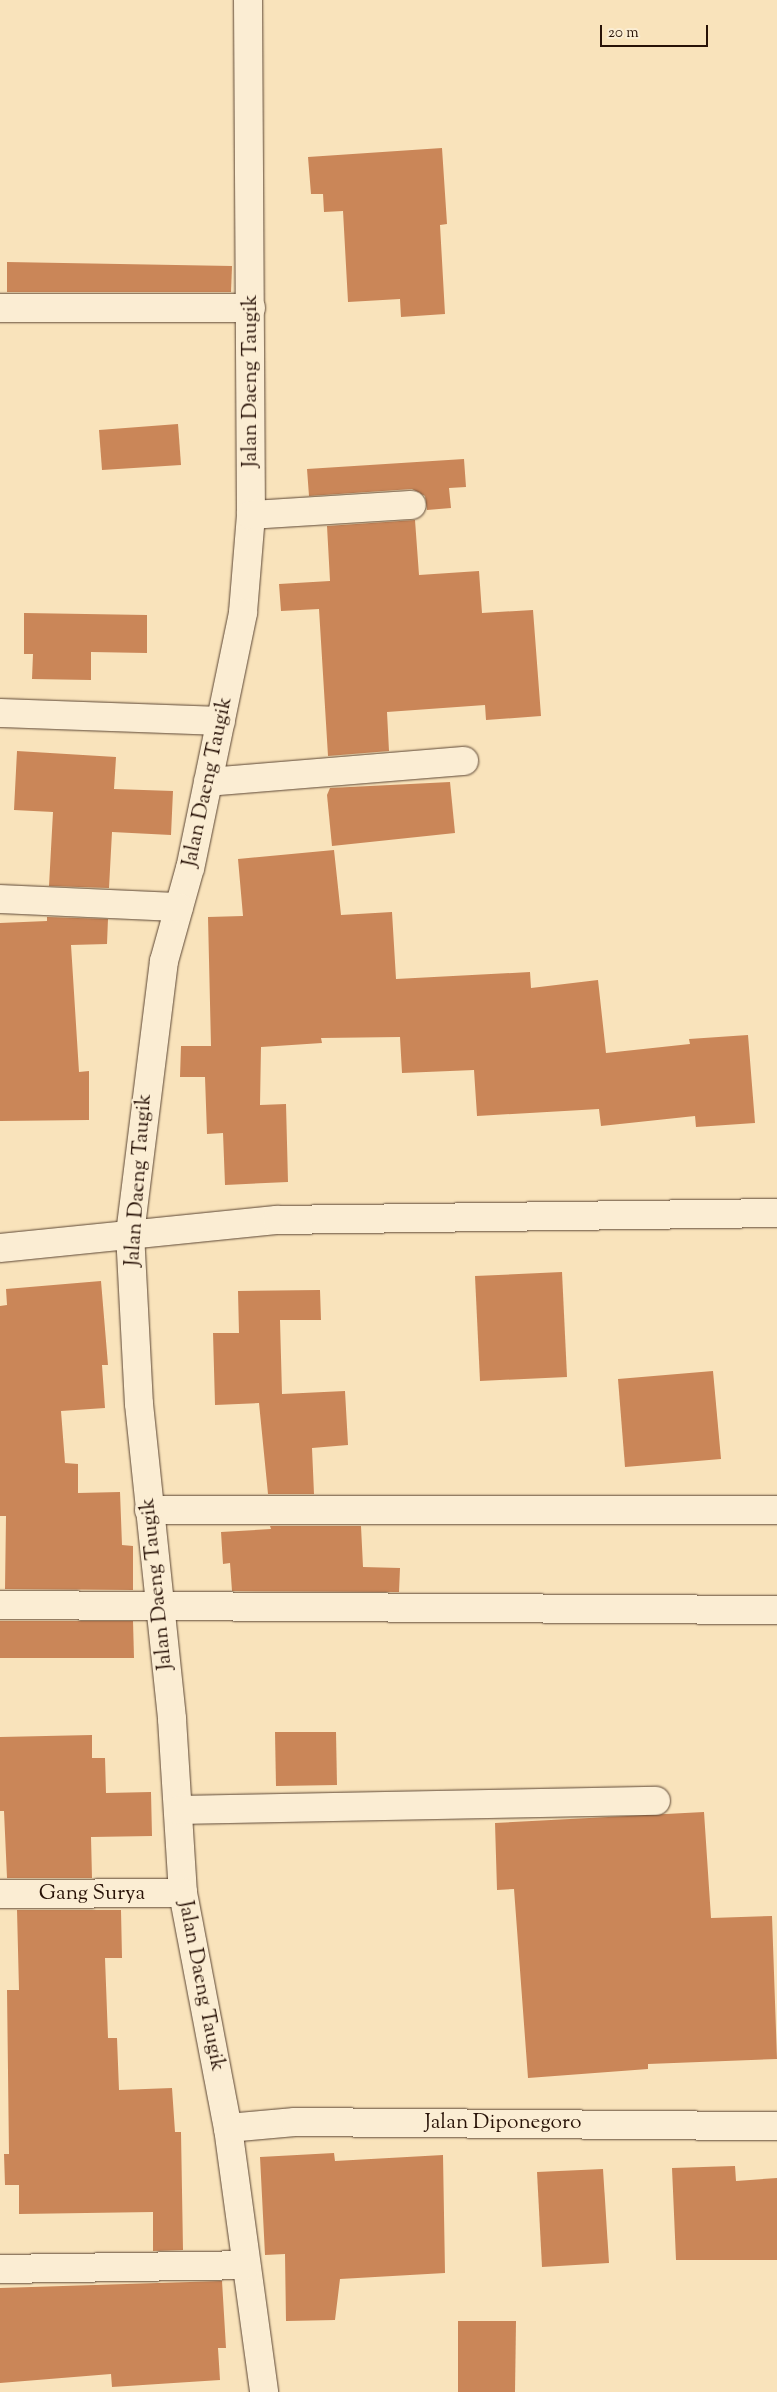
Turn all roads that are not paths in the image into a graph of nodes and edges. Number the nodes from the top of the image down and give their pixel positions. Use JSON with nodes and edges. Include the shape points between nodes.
{"nodes":[{"id":1,"x":248,"y":0,"type":"edge"},
{"id":2,"x":0,"y":308,"type":"edge"},
{"id":3,"x":251,"y":308,"type":"junction"},
{"id":4,"x":412,"y":504,"type":"dead end"},
{"id":5,"x":251,"y":515,"type":"junction"},
{"id":6,"x":0,"y":713,"type":"edge"},
{"id":7,"x":221,"y":721,"type":"junction"},
{"id":8,"x":464,"y":761,"type":"dead end"},
{"id":9,"x":208,"y":782,"type":"junction"},
{"id":10,"x":0,"y":900,"type":"edge"},
{"id":11,"x":179,"y":907,"type":"junction"},
{"id":12,"x":777,"y":1213,"type":"edge"},
{"id":13,"x":130,"y":1233,"type":"junction"},
{"id":14,"x":0,"y":1248,"type":"edge"},
{"id":15,"x":149,"y":1510,"type":"junction"},
{"id":16,"x":777,"y":1510,"type":"edge"},
{"id":17,"x":0,"y":1605,"type":"edge"},
{"id":18,"x":157,"y":1606,"type":"junction"},
{"id":19,"x":777,"y":1610,"type":"edge"},
{"id":20,"x":656,"y":1801,"type":"dead end"},
{"id":21,"x":179,"y":1810,"type":"junction"},
{"id":22,"x":183,"y":1893,"type":"junction"},
{"id":23,"x":0,"y":1894,"type":"edge"},
{"id":24,"x":777,"y":2126,"type":"edge"},
{"id":25,"x":228,"y":2128,"type":"junction"},
{"id":26,"x":246,"y":2265,"type":"junction"},
{"id":27,"x":0,"y":2269,"type":"edge"},
{"id":28,"x":264,"y":2392,"type":"edge"}],
"edges":[{"from":1,"to":3,"type":"street","name":"Jalan Daeng Taugik"},
{"from":2,"to":3,"type":"street"},
{"from":3,"to":5,"type":"street","name":"Jalan Daeng Taugik"},
{"from":4,"to":5,"type":"street"},
{"from":5,"to":7,"type":"street","name":"Jalan Daeng Taugik","via":[[243,613]]},
{"from":6,"to":7,"type":"street"},
{"from":7,"to":9,"type":"street","name":"Jalan Daeng Taugik"},
{"from":8,"to":9,"type":"street"},
{"from":9,"to":11,"type":"street","name":"Jalan Daeng Taugik"},
{"from":10,"to":11,"type":"street"},
{"from":11,"to":13,"type":"street","name":"Jalan Daeng Taugik","via":[[162,980]]},
{"from":12,"to":13,"type":"street","via":[[277,1220]]},
{"from":13,"to":14,"type":"street"},
{"from":13,"to":15,"type":"street","name":"Jalan Daeng Taugik"},
{"from":15,"to":16,"type":"street"},
{"from":15,"to":18,"type":"street","name":"Jalan Daeng Taugik"},
{"from":17,"to":18,"type":"street"},
{"from":18,"to":19,"type":"street"},
{"from":18,"to":21,"type":"street","name":"Jalan Daeng Taugik"},
{"from":20,"to":21,"type":"street"},
{"from":21,"to":22,"type":"street","name":"Jalan Daeng Taugik"},
{"from":22,"to":23,"type":"street","name":"Gang Surya"},
{"from":22,"to":25,"type":"street","name":"Jalan Daeng Taugik"},
{"from":24,"to":25,"type":"street","name":"Jalan Diponegoro","via":[[295,2122]]},
{"from":25,"to":26,"type":"street","name":"Jalan Daeng Taugik"},
{"from":26,"to":27,"type":"street"},
{"from":26,"to":28,"type":"street","name":"Jalan Daeng Taugik"}]}
